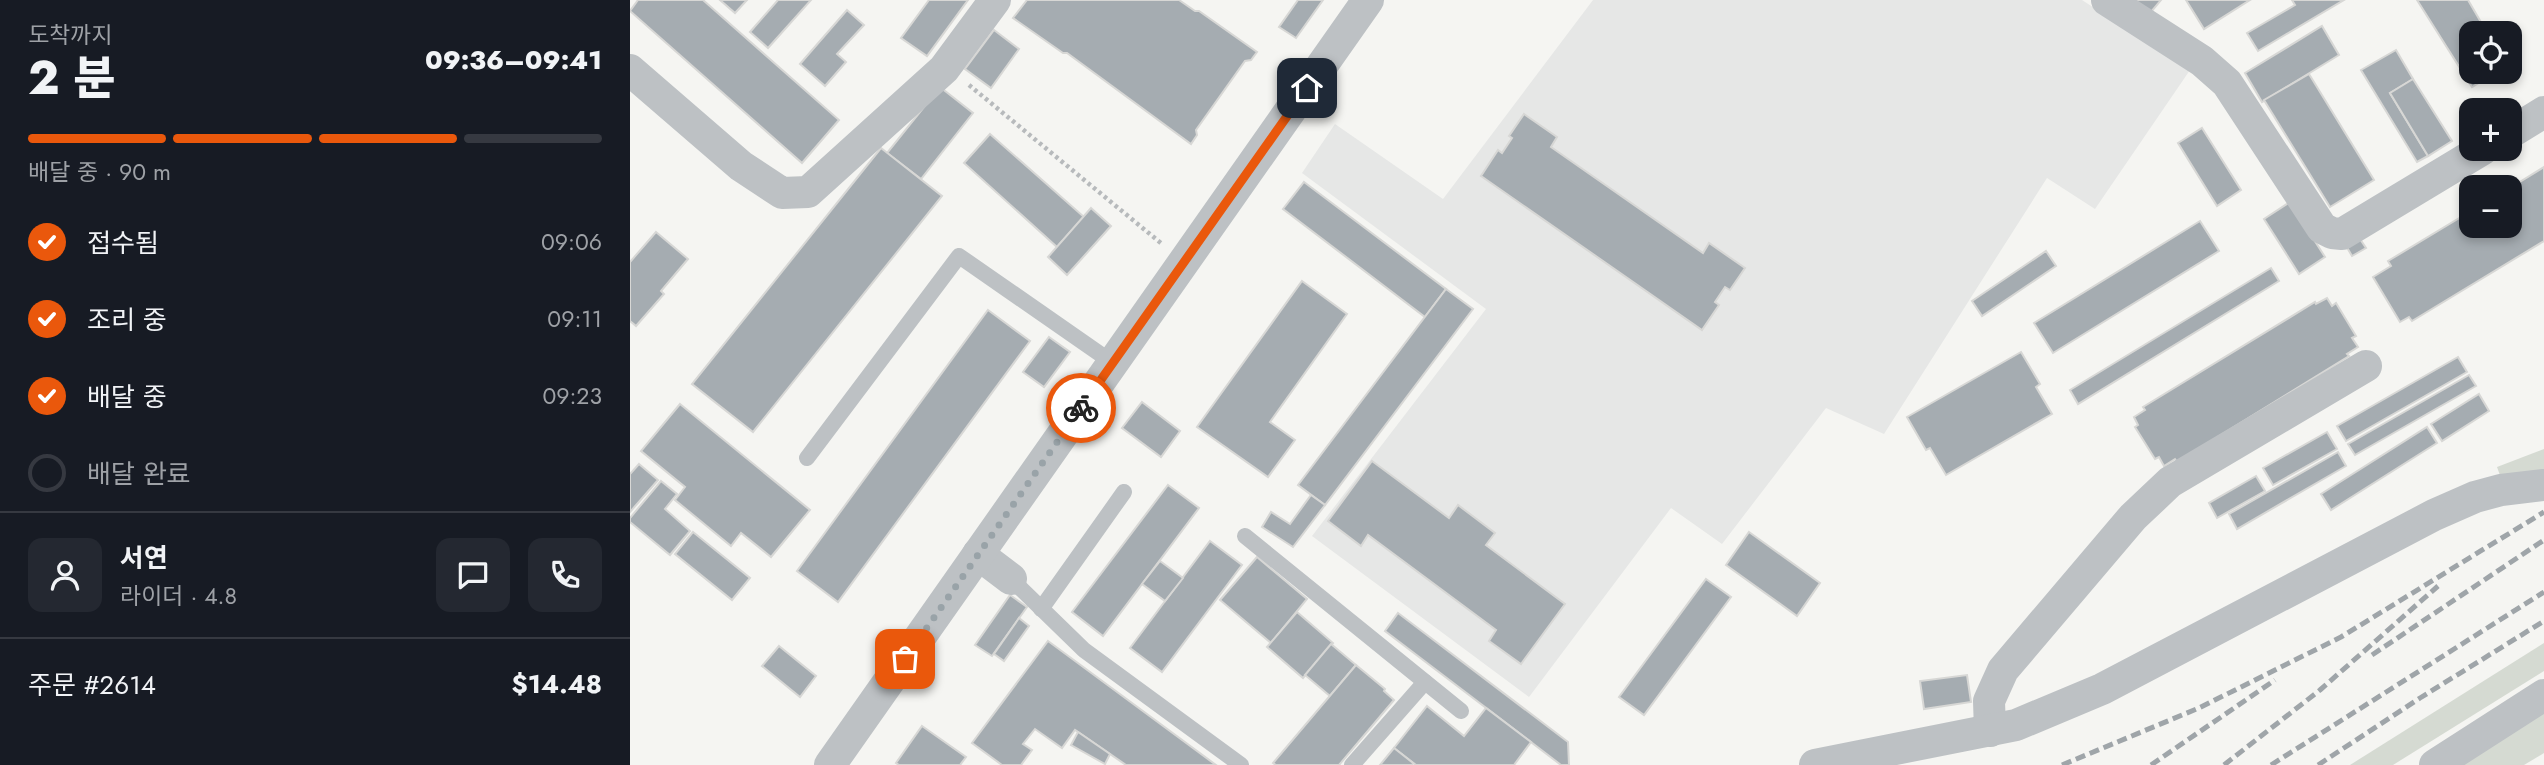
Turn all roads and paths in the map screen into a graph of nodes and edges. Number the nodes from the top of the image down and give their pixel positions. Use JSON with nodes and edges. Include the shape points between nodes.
{"nodes":[{"id":1,"x":995,"y":0,"type":"edge"},
{"id":2,"x":1368,"y":0,"type":"edge"},
{"id":3,"x":2107,"y":0,"type":"edge"},
{"id":4,"x":946,"y":65,"type":"junction"},
{"id":5,"x":630,"y":70,"type":"edge"},
{"id":6,"x":2544,"y":112,"type":"edge"},
{"id":7,"x":2522,"y":126,"type":"edge"},
{"id":8,"x":2463,"y":161,"type":"edge"},
{"id":9,"x":1184,"y":262,"type":"junction"},
{"id":10,"x":1112,"y":363,"type":"junction"},
{"id":11,"x":2366,"y":366,"type":"dead end"},
{"id":12,"x":807,"y":458,"type":"dead end"},
{"id":13,"x":2544,"y":485,"type":"edge"},
{"id":14,"x":1124,"y":492,"type":"dead end"},
{"id":15,"x":1245,"y":536,"type":"dead end"},
{"id":16,"x":978,"y":554,"type":"junction"},
{"id":17,"x":1011,"y":579,"type":"joint"},
{"id":18,"x":1041,"y":609,"type":"junction"},
{"id":19,"x":1425,"y":682,"type":"junction"},
{"id":20,"x":2544,"y":695,"type":"edge"},
{"id":21,"x":1461,"y":711,"type":"dead end"},
{"id":22,"x":1990,"y":731,"type":"junction"},
{"id":23,"x":830,"y":765,"type":"edge"},
{"id":24,"x":1241,"y":765,"type":"edge"},
{"id":25,"x":1352,"y":765,"type":"edge"},
{"id":26,"x":1815,"y":765,"type":"edge"},
{"id":27,"x":2435,"y":765,"type":"edge"}],
"edges":[{"from":1,"to":4,"type":"street"},
{"from":2,"to":9,"type":"street"},
{"from":3,"to":8,"type":"street","via":[[2202,61],[2227,83],[2322,228],[2332,233],[2342,234]]},
{"from":4,"to":5,"type":"street","via":[[808,192],[782,193],[741,166]]},
{"from":4,"to":9,"type":"path"},
{"from":6,"to":7,"type":"street"},
{"from":9,"to":10,"type":"street"},
{"from":10,"to":12,"type":"lane","via":[[959,256]]},
{"from":10,"to":16,"type":"street"},
{"from":11,"to":22,"type":"street","via":[[2170,482],[2133,517],[2003,670],[1989,701]]},
{"from":13,"to":22,"type":"street","via":[[2475,497],[2434,515],[2102,689],[2017,725]]},
{"from":14,"to":18,"type":"lane"},
{"from":15,"to":19,"type":"lane"},
{"from":16,"to":17,"type":"street"},
{"from":16,"to":23,"type":"street"},
{"from":17,"to":18,"type":"lane"},
{"from":18,"to":24,"type":"lane","via":[[1084,650]]},
{"from":19,"to":21,"type":"lane"},
{"from":19,"to":25,"type":"lane"},
{"from":20,"to":27,"type":"street"},
{"from":22,"to":26,"type":"street"}]}
